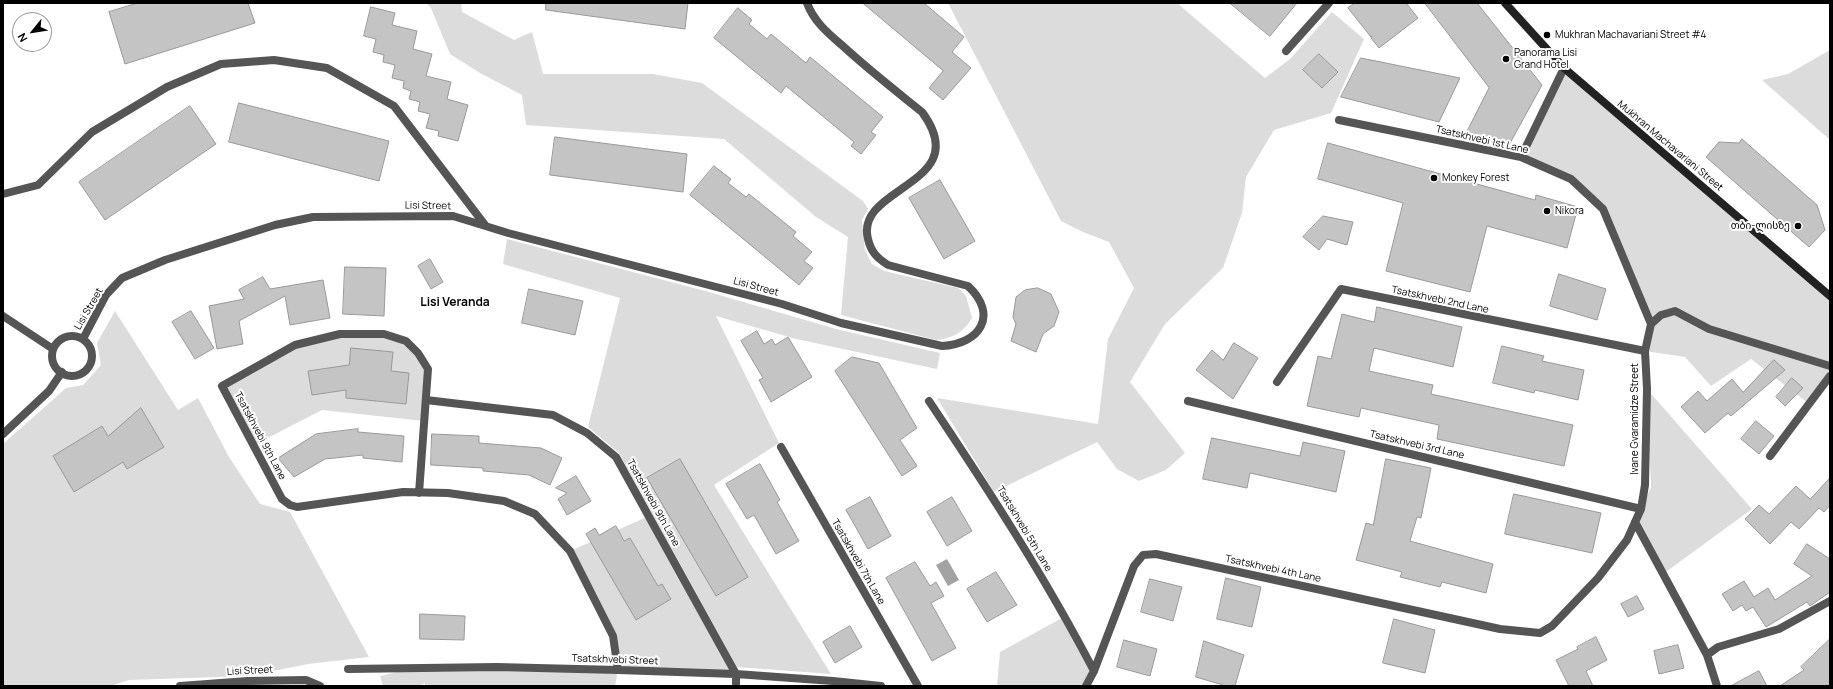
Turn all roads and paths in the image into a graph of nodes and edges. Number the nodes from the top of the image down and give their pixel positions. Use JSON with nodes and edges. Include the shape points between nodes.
{"nodes":[{"id":1,"x":807,"y":3,"type":"edge"},
{"id":2,"x":1329,"y":3,"type":"edge"},
{"id":3,"x":1505,"y":3,"type":"edge"},
{"id":4,"x":1286,"y":51,"type":"dead end"},
{"id":5,"x":1564,"y":68,"type":"junction"},
{"id":6,"x":1339,"y":120,"type":"dead end"},
{"id":7,"x":1521,"y":157,"type":"junction"},
{"id":8,"x":3,"y":194,"type":"edge"},
{"id":9,"x":485,"y":226,"type":"junction"},
{"id":10,"x":1830,"y":296,"type":"edge"},
{"id":11,"x":3,"y":316,"type":"edge"},
{"id":12,"x":1651,"y":324,"type":"junction"},
{"id":13,"x":83,"y":339,"type":"junction"},
{"id":14,"x":53,"y":349,"type":"junction"},
{"id":15,"x":1645,"y":351,"type":"junction"},
{"id":16,"x":1830,"y":366,"type":"edge"},
{"id":17,"x":62,"y":372,"type":"junction"},
{"id":18,"x":1830,"y":376,"type":"edge"},
{"id":19,"x":1277,"y":382,"type":"dead end"},
{"id":20,"x":426,"y":400,"type":"junction"},
{"id":21,"x":929,"y":401,"type":"dead end"},
{"id":22,"x":1188,"y":401,"type":"dead end"},
{"id":23,"x":3,"y":434,"type":"edge"},
{"id":24,"x":781,"y":447,"type":"dead end"},
{"id":25,"x":1770,"y":456,"type":"dead end"},
{"id":26,"x":419,"y":493,"type":"junction"},
{"id":27,"x":1641,"y":510,"type":"junction"},
{"id":28,"x":1635,"y":522,"type":"junction"},
{"id":29,"x":1830,"y":601,"type":"edge"},
{"id":30,"x":1707,"y":655,"type":"junction"},
{"id":31,"x":348,"y":669,"type":"dead end"},
{"id":32,"x":618,"y":670,"type":"junction"},
{"id":33,"x":1094,"y":671,"type":"junction"},
{"id":34,"x":736,"y":674,"type":"junction"},
{"id":35,"x":836,"y":683,"type":"edge"},
{"id":36,"x":180,"y":686,"type":"edge"},
{"id":37,"x":320,"y":686,"type":"edge"},
{"id":38,"x":736,"y":686,"type":"edge"},
{"id":39,"x":881,"y":686,"type":"edge"},
{"id":40,"x":918,"y":686,"type":"edge"},
{"id":41,"x":1086,"y":686,"type":"edge"},
{"id":42,"x":1717,"y":686,"type":"edge"}],
"edges":[{"from":1,"to":9,"type":"street","name":"Lisi Street","via":[[820,24],[922,112],[930,123],[935,136],[936,150],[930,164],[920,177],[882,202],[874,211],[868,221],[867,237],[877,258],[888,265],[968,286],[977,294],[983,306],[984,320],[978,332],[967,340],[956,345],[942,346],[841,323],[782,304]]},
{"from":2,"to":4,"type":"street"},
{"from":3,"to":5,"type":"main road","name":"Mukhran Machavariani Street"},
{"from":5,"to":7,"type":"street"},
{"from":5,"to":10,"type":"main road","name":"Mukhran Machavariani Street"},
{"from":6,"to":7,"type":"street","name":"Tsatskhvebi 1st Lane"},
{"from":7,"to":12,"type":"street","name":"Tsatskhvebi 1st Lane","via":[[1572,179],[1603,209]]},
{"from":8,"to":9,"type":"street","via":[[38,185],[92,132],[168,87],[221,64],[274,60],[327,68],[394,106]]},
{"from":9,"to":13,"type":"street","name":"Lisi Street","via":[[453,216],[313,217],[275,225],[165,260],[122,278],[106,295]]},
{"from":11,"to":14,"type":"street"},
{"from":12,"to":15,"type":"street","name":"Ivane Gvaramidze Street"},
{"from":12,"to":16,"type":"street","via":[[1661,314],[1675,311],[1709,329]]},
{"from":13,"to":14,"type":"street","via":[[76,336],[62,338]]},
{"from":13,"to":17,"type":"street","via":[[92,353],[87,369],[72,376]]},
{"from":14,"to":17,"type":"street","via":[[53,362]]},
{"from":15,"to":19,"type":"street","name":"Tsatskhvebi 2nd Lane","via":[[1341,289]]},
{"from":15,"to":27,"type":"street","name":"Ivane Gvaramidze Street","via":[[1645,485]]},
{"from":17,"to":23,"type":"street","via":[[49,391]]},
{"from":18,"to":25,"type":"street"},
{"from":20,"to":26,"type":"street","name":"Tsatskhvebi 9th Lane"},
{"from":20,"to":26,"type":"street","name":"Tsatskhvebi 9th Lane","via":[[428,369],[418,352],[406,341],[384,334],[340,334],[295,346],[222,386],[282,499],[290,505],[403,492]]},
{"from":20,"to":34,"type":"street","name":"Tsatskhvebi 9th Lane","via":[[554,415],[588,433],[616,457]]},
{"from":21,"to":33,"type":"street","name":"Tsatskhvebi 5th Lane","via":[[991,494],[1064,615]]},
{"from":22,"to":27,"type":"street","name":"Tsatskhvebi 3rd Lane"},
{"from":24,"to":40,"type":"street","name":"Tsatskhvebi 7th Lane"},
{"from":26,"to":32,"type":"street","name":"Tsatskhvebi 9th Lane","via":[[448,493],[504,501],[535,514],[570,551],[614,636]]},
{"from":27,"to":28,"type":"street","name":"Ivane Gvaramidze Street"},
{"from":28,"to":30,"type":"street"},
{"from":28,"to":33,"type":"street","name":"Tsatskhvebi 4th Lane","via":[[1627,540],[1598,578],[1552,626],[1540,633],[1500,629],[1156,554],[1143,555],[1134,566]]},
{"from":29,"to":30,"type":"street","via":[[1779,629],[1718,647]]},
{"from":30,"to":42,"type":"street"},
{"from":31,"to":32,"type":"street","name":"Tsatskhvebi Street","via":[[498,667]]},
{"from":32,"to":34,"type":"street","name":"Tsatskhvebi Street"},
{"from":33,"to":41,"type":"street","name":"Tsatskhvebi 4th Lane"},
{"from":34,"to":35,"type":"street","name":"Tsatskhvebi Street"},
{"from":34,"to":38,"type":"street"},
{"from":35,"to":39,"type":"street","name":"Tsatskhvebi Street"},
{"from":36,"to":37,"type":"street","name":"Lisi Street","via":[[306,680]]}]}
